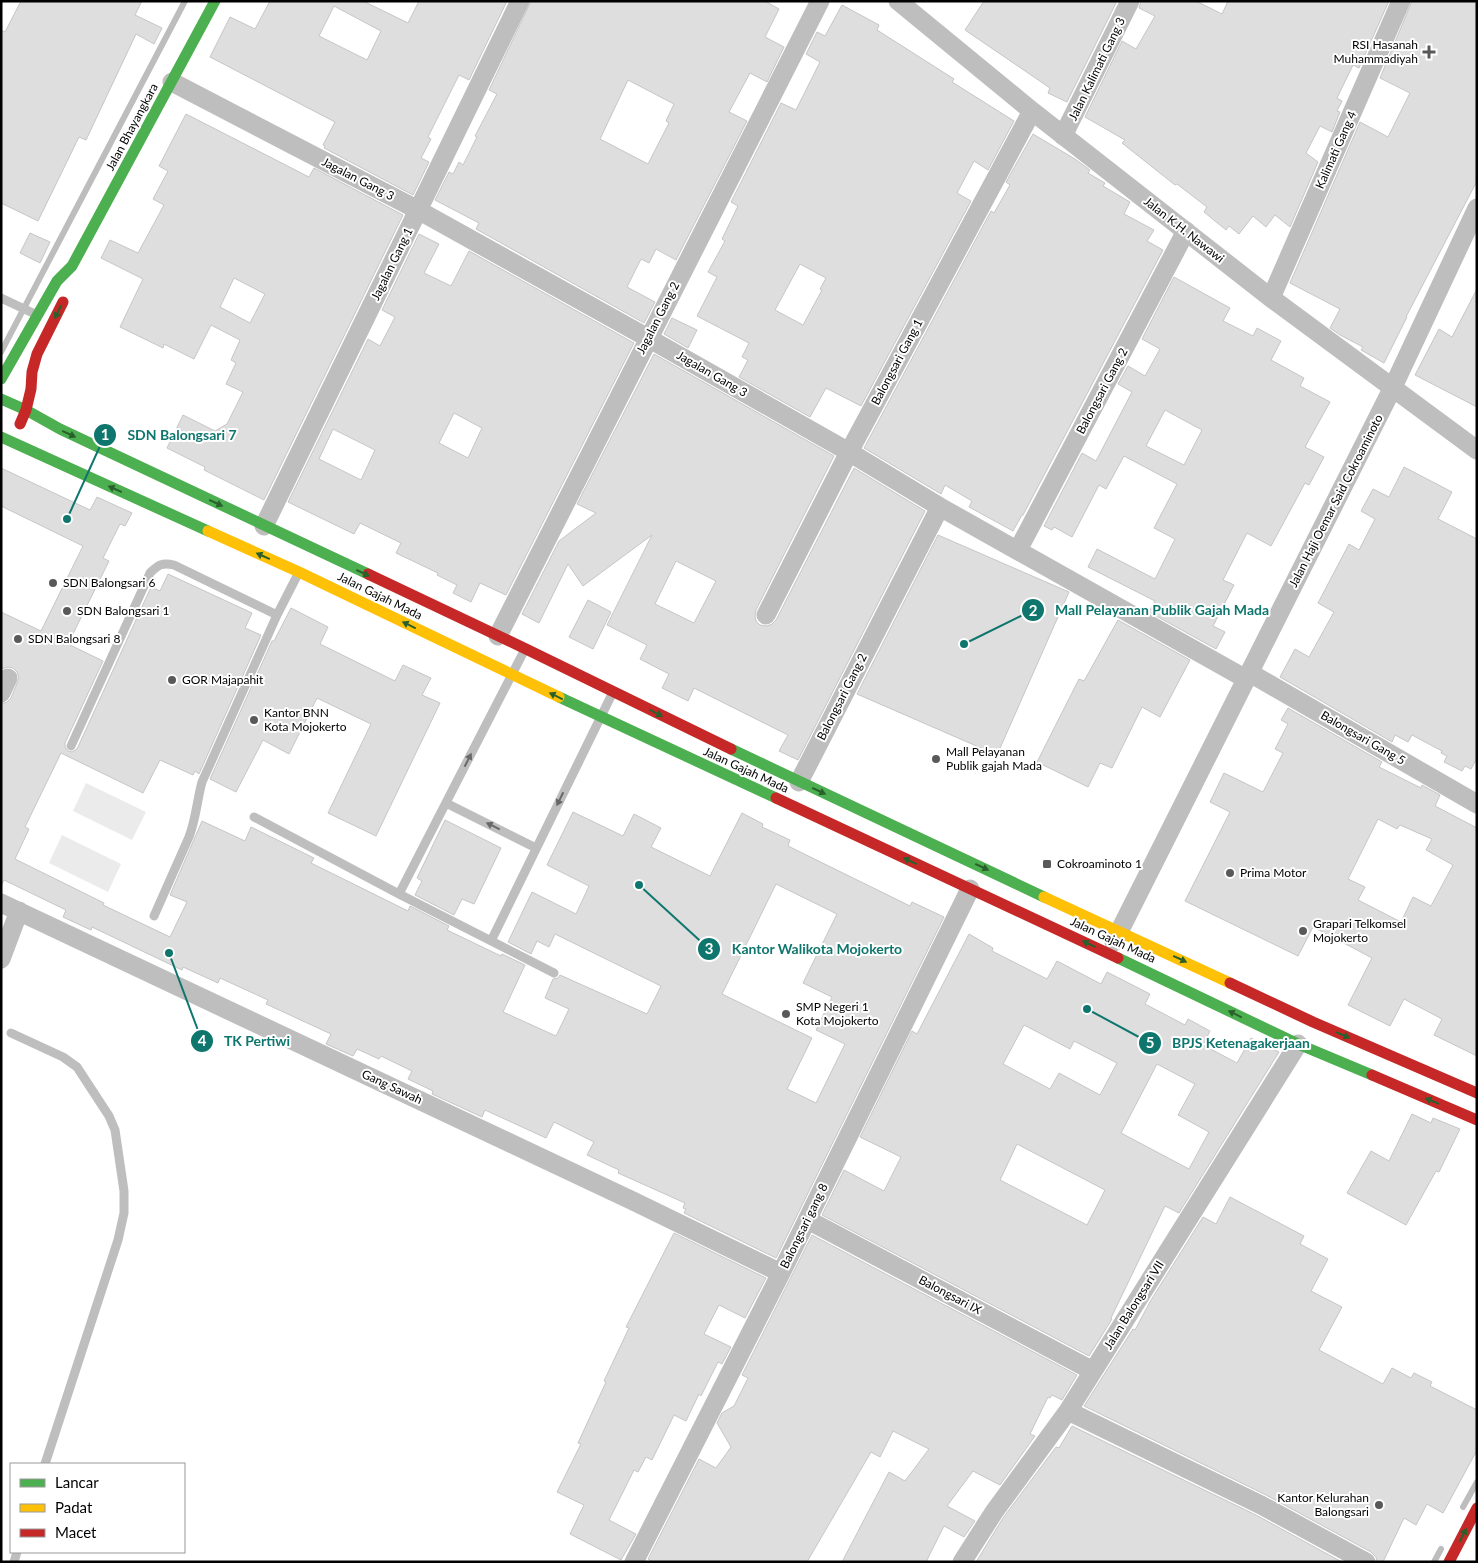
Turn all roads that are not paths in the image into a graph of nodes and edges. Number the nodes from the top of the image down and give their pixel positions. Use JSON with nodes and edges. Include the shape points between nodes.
{"nodes":[{"id":1,"x":215,"y":1,"type":"edge"},
{"id":2,"x":520,"y":1,"type":"edge"},
{"id":3,"x":820,"y":1,"type":"edge"},
{"id":4,"x":898,"y":1,"type":"edge"},
{"id":5,"x":1130,"y":1,"type":"edge"},
{"id":6,"x":1402,"y":1,"type":"edge"},
{"id":7,"x":172,"y":82,"type":"junction"},
{"id":8,"x":1032,"y":111,"type":"junction"},
{"id":9,"x":1063,"y":136,"type":"junction"},
{"id":10,"x":1477,"y":208,"type":"edge"},
{"id":11,"x":418,"y":210,"type":"junction"},
{"id":12,"x":1186,"y":231,"type":"junction"},
{"id":13,"x":72,"y":266,"type":"junction"},
{"id":14,"x":1270,"y":298,"type":"junction"},
{"id":15,"x":7,"y":303,"type":"edge"},
{"id":16,"x":34,"y":313,"type":"junction"},
{"id":17,"x":648,"y":338,"type":"junction"},
{"id":18,"x":1,"y":378,"type":"edge"},
{"id":19,"x":1393,"y":387,"type":"junction"},
{"id":20,"x":1,"y":399,"type":"edge"},
{"id":21,"x":26,"y":410,"type":"junction"},
{"id":22,"x":3,"y":440,"type":"edge"},
{"id":23,"x":1477,"y":450,"type":"edge"},
{"id":24,"x":849,"y":452,"type":"junction"},
{"id":25,"x":940,"y":506,"type":"junction"},
{"id":26,"x":264,"y":526,"type":"junction"},
{"id":27,"x":1018,"y":550,"type":"junction"},
{"id":28,"x":298,"y":572,"type":"junction"},
{"id":29,"x":277,"y":615,"type":"junction"},
{"id":30,"x":766,"y":616,"type":"dead end"},
{"id":31,"x":498,"y":636,"type":"junction"},
{"id":32,"x":526,"y":649,"type":"junction"},
{"id":33,"x":513,"y":675,"type":"junction"},
{"id":34,"x":1248,"y":676,"type":"junction"},
{"id":35,"x":613,"y":691,"type":"junction"},
{"id":36,"x":600,"y":717,"type":"junction"},
{"id":37,"x":71,"y":746,"type":"dead end"},
{"id":38,"x":799,"y":782,"type":"junction"},
{"id":39,"x":446,"y":803,"type":"junction"},
{"id":40,"x":1477,"y":804,"type":"edge"},
{"id":41,"x":254,"y":817,"type":"dead end"},
{"id":42,"x":536,"y":848,"type":"junction"},
{"id":43,"x":947,"y":864,"type":"junction"},
{"id":44,"x":970,"y":888,"type":"junction"},
{"id":45,"x":399,"y":894,"type":"junction"},
{"id":46,"x":1,"y":903,"type":"edge"},
{"id":47,"x":19,"y":911,"type":"junction"},
{"id":48,"x":154,"y":916,"type":"dead end"},
{"id":49,"x":1120,"y":931,"type":"junction"},
{"id":50,"x":492,"y":941,"type":"junction"},
{"id":51,"x":1109,"y":953,"type":"junction"},
{"id":52,"x":1,"y":959,"type":"edge"},
{"id":53,"x":554,"y":973,"type":"dead end"},
{"id":54,"x":11,"y":1033,"type":"dead end"},
{"id":55,"x":1298,"y":1044,"type":"junction"},
{"id":56,"x":1477,"y":1093,"type":"edge"},
{"id":57,"x":1477,"y":1120,"type":"edge"},
{"id":58,"x":808,"y":1220,"type":"junction"},
{"id":59,"x":782,"y":1273,"type":"junction"},
{"id":60,"x":1093,"y":1370,"type":"junction"},
{"id":61,"x":1068,"y":1411,"type":"junction"},
{"id":62,"x":45,"y":1463,"type":"edge"},
{"id":63,"x":1477,"y":1508,"type":"edge"},
{"id":64,"x":634,"y":1562,"type":"edge"},
{"id":65,"x":962,"y":1562,"type":"edge"},
{"id":66,"x":1366,"y":1562,"type":"edge"},
{"id":67,"x":1450,"y":1562,"type":"edge"}],
"edges":[{"from":1,"to":7,"type":"main road","name":"Jalan Bhayangkara"},
{"from":2,"to":11,"type":"street","name":"Jagalan Gang 1"},
{"from":3,"to":17,"type":"street","name":"Jagalan Gang 2"},
{"from":4,"to":8,"type":"street","name":"Jalan K.H. Nawawi"},
{"from":5,"to":9,"type":"street","name":"Jalan Kalimati Gang 3"},
{"from":6,"to":14,"type":"street","name":"Kalimati Gang 4"},
{"from":7,"to":11,"type":"street","name":"Jagalan Gang 3"},
{"from":7,"to":13,"type":"main road","name":"Jalan Bhayangkara"},
{"from":8,"to":9,"type":"street","name":"Jalan K.H. Nawawi"},
{"from":8,"to":24,"type":"street","name":"Balongsari Gang 1"},
{"from":9,"to":12,"type":"street","name":"Jalan K.H. Nawawi"},
{"from":10,"to":19,"type":"street","name":"Jalan Haji Oemar Said Cokroaminoto"},
{"from":11,"to":17,"type":"street","name":"Jagalan Gang 3"},
{"from":11,"to":26,"type":"street","name":"Jagalan Gang 1"},
{"from":12,"to":14,"type":"street","name":"Jalan K.H. Nawawi"},
{"from":12,"to":27,"type":"street","name":"Balongsari Gang 2"},
{"from":13,"to":16,"type":"main road","name":"Jalan Bhayangkara"},
{"from":13,"to":21,"type":"main road","name":"Jalan Bhayangkara","one_way":true,"via":[[68,291],[37,354]]},
{"from":14,"to":19,"type":"street","name":"Jalan K.H. Nawawi"},
{"from":15,"to":16,"type":"lane"},
{"from":16,"to":18,"type":"main road","name":"Jalan Bhayangkara"},
{"from":17,"to":24,"type":"street","name":"Jagalan Gang 3"},
{"from":17,"to":31,"type":"street","name":"Jagalan Gang 2"},
{"from":19,"to":23,"type":"street","name":"Jalan K.H. Nawawi"},
{"from":19,"to":34,"type":"street","name":"Jalan Haji Oemar Said Cokroaminoto"},
{"from":20,"to":21,"type":"main road","name":"Jalan Gajah Mada"},
{"from":21,"to":22,"type":"main road","name":"Jalan Bhayangkara","via":[[17,429]]},
{"from":21,"to":26,"type":"main road","name":"Jalan Gajah Mada","one_way":true},
{"from":28,"to":22,"type":"main road","name":"Jalan Gajah Mada","one_way":true},
{"from":24,"to":25,"type":"street","name":"Jagalan Gang 3"},
{"from":24,"to":30,"type":"street","name":"Balongsari Gang 1"},
{"from":25,"to":27,"type":"street","name":"Jagalan Gang 3"},
{"from":25,"to":38,"type":"street","name":"Balongsari Gang 2"},
{"from":26,"to":31,"type":"main road","name":"Jalan Gajah Mada","one_way":true},
{"from":27,"to":34,"type":"street","name":"Jagalan Gang 3"},
{"from":28,"to":29,"type":"lane"},
{"from":33,"to":28,"type":"main road","name":"Jalan Gajah Mada","one_way":true},
{"from":29,"to":37,"type":"lane","via":[[174,565],[158,565],[150,573]]},
{"from":29,"to":48,"type":"lane","via":[[202,782],[192,832]]},
{"from":31,"to":32,"type":"main road","name":"Jalan Gajah Mada"},
{"from":32,"to":33,"type":"lane"},
{"from":32,"to":35,"type":"main road","name":"Jalan Gajah Mada"},
{"from":36,"to":33,"type":"main road","name":"Jalan Gajah Mada","one_way":true},
{"from":39,"to":33,"type":"lane","one_way":true},
{"from":34,"to":40,"type":"street","name":"Balongsari Gang 5"},
{"from":34,"to":49,"type":"street","name":"Jalan Haji Oemar Said Cokroaminoto"},
{"from":35,"to":36,"type":"lane"},
{"from":35,"to":38,"type":"main road","name":"Jalan Gajah Mada","one_way":true},
{"from":36,"to":42,"type":"lane","one_way":true},
{"from":43,"to":36,"type":"main road","name":"Jalan Gajah Mada","one_way":true},
{"from":38,"to":43,"type":"main road","name":"Jalan Gajah Mada","one_way":true},
{"from":42,"to":39,"type":"lane","one_way":true},
{"from":39,"to":45,"type":"lane"},
{"from":41,"to":45,"type":"lane"},
{"from":42,"to":50,"type":"lane"},
{"from":43,"to":44,"type":"main road","name":"Jalan Gajah Mada"},
{"from":43,"to":49,"type":"main road","name":"Jalan Gajah Mada","one_way":true},
{"from":51,"to":44,"type":"main road","name":"Jalan Gajah Mada","one_way":true},
{"from":44,"to":58,"type":"street","name":"Balongsari gang 8"},
{"from":45,"to":50,"type":"lane"},
{"from":46,"to":47,"type":"street","name":"Gang Sawah"},
{"from":47,"to":52,"type":"street"},
{"from":47,"to":59,"type":"street","name":"Gang Sawah"},
{"from":49,"to":51,"type":"street","name":"Jalan Haji Oemar Said Cokroaminoto"},
{"from":49,"to":56,"type":"main road","name":"Jalan Gajah Mada","one_way":true,"via":[[1313,1022]]},
{"from":50,"to":53,"type":"lane"},
{"from":55,"to":51,"type":"main road","name":"Jalan Gajah Mada","one_way":true},
{"from":54,"to":62,"type":"lane","via":[[63,1057],[83,1074],[115,1130],[124,1191],[124,1213],[118,1240]]},
{"from":57,"to":55,"type":"main road","name":"Jalan Gajah Mada","one_way":true},
{"from":55,"to":60,"type":"street","name":"Jalan Balongsari VII"},
{"from":58,"to":59,"type":"street","name":"Balongsari gang 8"},
{"from":58,"to":60,"type":"street","name":"Balongsari IX"},
{"from":59,"to":64,"type":"street","name":"Balongsari gang 8"},
{"from":60,"to":61,"type":"street","name":"Jalan Balongsari VII"},
{"from":61,"to":65,"type":"street","name":"Jalan Balongsari VII","via":[[994,1512]]},
{"from":61,"to":66,"type":"street","via":[[1261,1505]]},
{"from":67,"to":63,"type":"main road","one_way":true}]}
